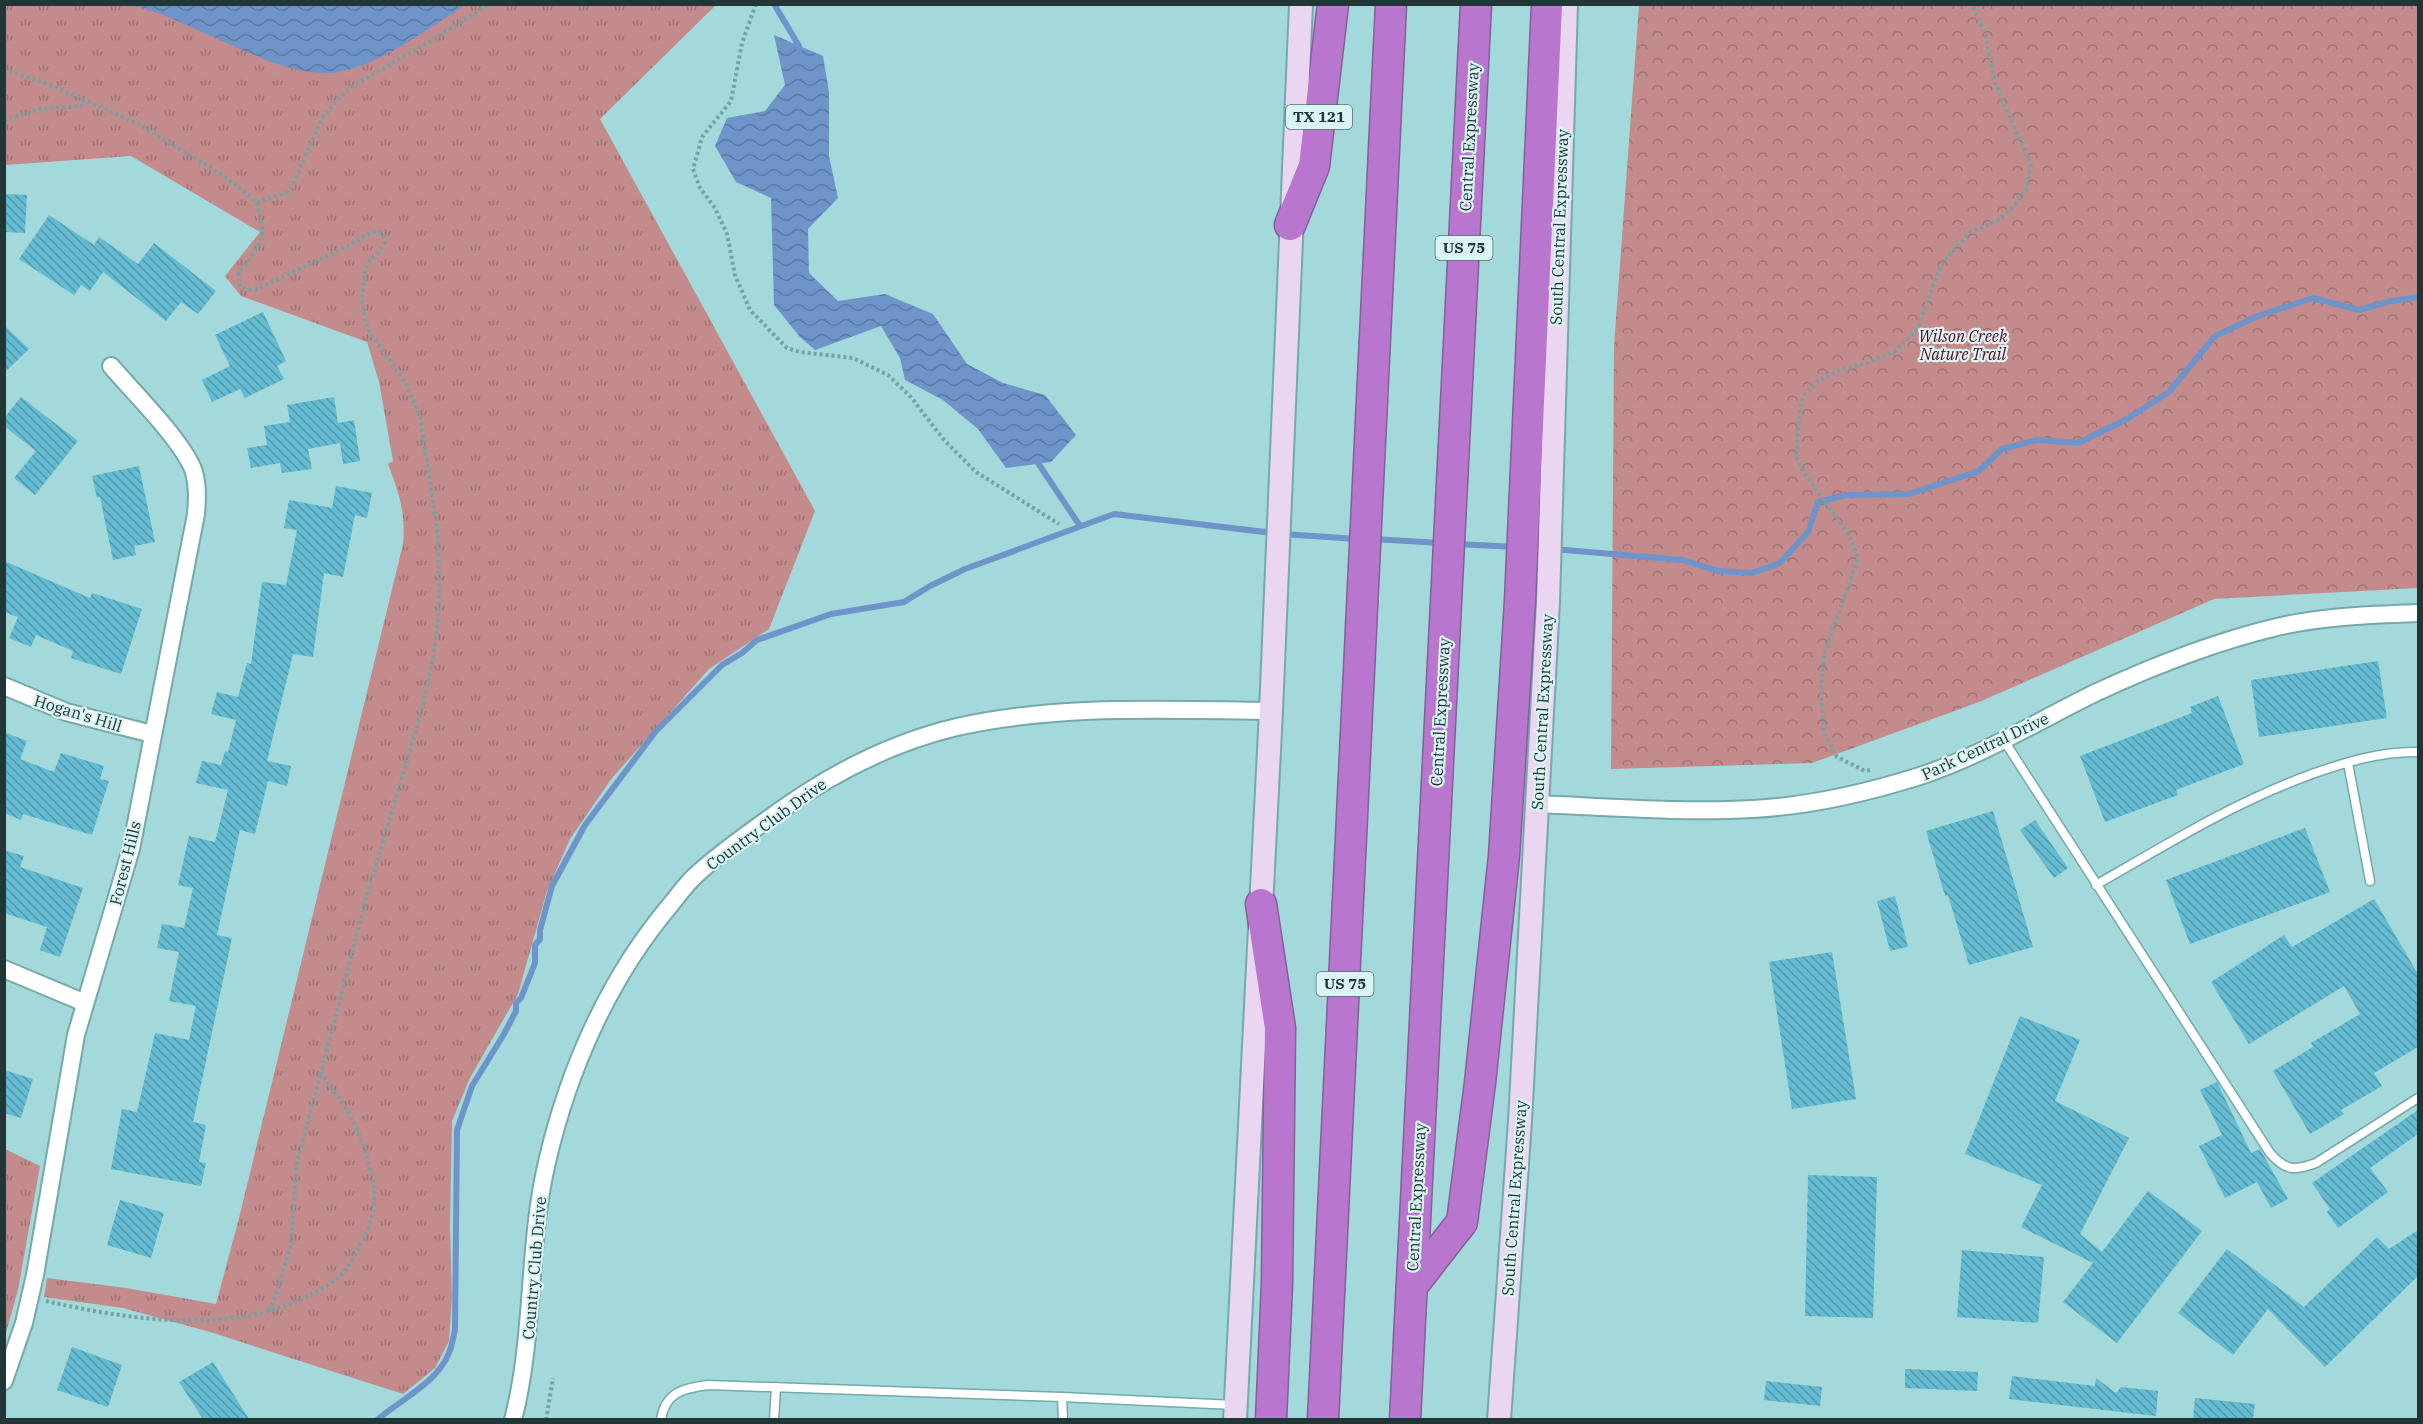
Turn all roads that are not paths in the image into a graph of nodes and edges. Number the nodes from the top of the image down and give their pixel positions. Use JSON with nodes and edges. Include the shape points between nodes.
{"nodes":[{"id":1,"x":1300,"y":4,"type":"edge"},
{"id":2,"x":1333,"y":4,"type":"edge"},
{"id":3,"x":1391,"y":4,"type":"edge"},
{"id":4,"x":1476,"y":4,"type":"edge"},
{"id":5,"x":1547,"y":4,"type":"edge"},
{"id":6,"x":1566,"y":4,"type":"edge"},
{"id":7,"x":1290,"y":225,"type":"junction"},
{"id":8,"x":111,"y":366,"type":"dead end"},
{"id":9,"x":1537,"y":510,"type":"junction"},
{"id":10,"x":1534,"y":601,"type":"junction"},
{"id":11,"x":2418,"y":614,"type":"edge"},
{"id":12,"x":4,"y":686,"type":"edge"},
{"id":13,"x":1271,"y":711,"type":"junction"},
{"id":14,"x":153,"y":734,"type":"junction"},
{"id":15,"x":2003,"y":739,"type":"junction"},
{"id":16,"x":2418,"y":752,"type":"edge"},
{"id":17,"x":2348,"y":763,"type":"junction"},
{"id":18,"x":1537,"y":804,"type":"junction"},
{"id":19,"x":2370,"y":881,"type":"dead end"},
{"id":20,"x":2096,"y":885,"type":"junction"},
{"id":21,"x":1261,"y":904,"type":"junction"},
{"id":22,"x":4,"y":969,"type":"edge"},
{"id":23,"x":85,"y":1003,"type":"junction"},
{"id":24,"x":2418,"y":1098,"type":"edge"},
{"id":25,"x":1412,"y":1286,"type":"junction"},
{"id":26,"x":4,"y":1381,"type":"edge"},
{"id":27,"x":776,"y":1387,"type":"junction"},
{"id":28,"x":1062,"y":1397,"type":"junction"},
{"id":29,"x":1235,"y":1412,"type":"edge"},
{"id":30,"x":513,"y":1419,"type":"edge"},
{"id":31,"x":661,"y":1419,"type":"edge"},
{"id":32,"x":774,"y":1419,"type":"edge"},
{"id":33,"x":1063,"y":1419,"type":"edge"},
{"id":34,"x":1270,"y":1419,"type":"edge"},
{"id":35,"x":1323,"y":1419,"type":"edge"},
{"id":36,"x":1406,"y":1419,"type":"edge"},
{"id":37,"x":1499,"y":1419,"type":"edge"}],
"edges":[{"from":1,"to":7,"type":"main road"},
{"from":2,"to":7,"type":"highway","number":"TX 121","via":[[1314,166]]},
{"from":3,"to":35,"type":"highway","number":"US 75"},
{"from":4,"to":25,"type":"highway","name":"Central Expressway","number":"US 75"},
{"from":5,"to":9,"type":"highway"},
{"from":6,"to":9,"type":"main road","name":"South Central Expressway"},
{"from":7,"to":13,"type":"main road"},
{"from":8,"to":14,"type":"street","name":"Forest Hills","via":[[184,454],[194,472],[197,492]]},
{"from":9,"to":10,"type":"highway"},
{"from":10,"to":18,"type":"main road","name":"South Central Expressway"},
{"from":10,"to":25,"type":"highway","via":[[1462,1222]]},
{"from":11,"to":15,"type":"street","name":"Park Central Drive","via":[[2335,618],[2278,627],[2221,643],[2097,693]]},
{"from":12,"to":14,"type":"street","name":"Hogan's Hill","via":[[66,712]]},
{"from":13,"to":21,"type":"main road"},
{"from":13,"to":30,"type":"street","name":"Country Club Drive","via":[[1097,709],[1036,714],[918,738],[823,782],[738,840],[695,876],[622,970],[600,1011],[566,1097],[538,1207],[526,1353]]},
{"from":14,"to":23,"type":"street","name":"Forest Hills","via":[[127,866]]},
{"from":15,"to":18,"type":"street","name":"Park Central Drive","via":[[1923,775],[1814,802],[1753,809]]},
{"from":15,"to":20,"type":"lane"},
{"from":16,"to":17,"type":"lane","via":[[2396,751]]},
{"from":17,"to":19,"type":"lane"},
{"from":17,"to":20,"type":"lane","via":[[2271,790],[2198,825]]},
{"from":18,"to":37,"type":"main road","name":"South Central Expressway"},
{"from":20,"to":24,"type":"lane","via":[[2279,1162],[2289,1168],[2316,1162]]},
{"from":21,"to":29,"type":"main road"},
{"from":21,"to":34,"type":"highway","via":[[1280,1028],[1277,1283]]},
{"from":22,"to":23,"type":"street"},
{"from":23,"to":26,"type":"street","name":"Forest Hills","via":[[71,1059],[30,1298]]},
{"from":25,"to":36,"type":"highway","name":"Central Expressway","number":"US 75"},
{"from":27,"to":28,"type":"lane"},
{"from":27,"to":31,"type":"lane","via":[[691,1387],[665,1403]]},
{"from":27,"to":32,"type":"lane"},
{"from":28,"to":29,"type":"lane"},
{"from":28,"to":33,"type":"lane"}]}
